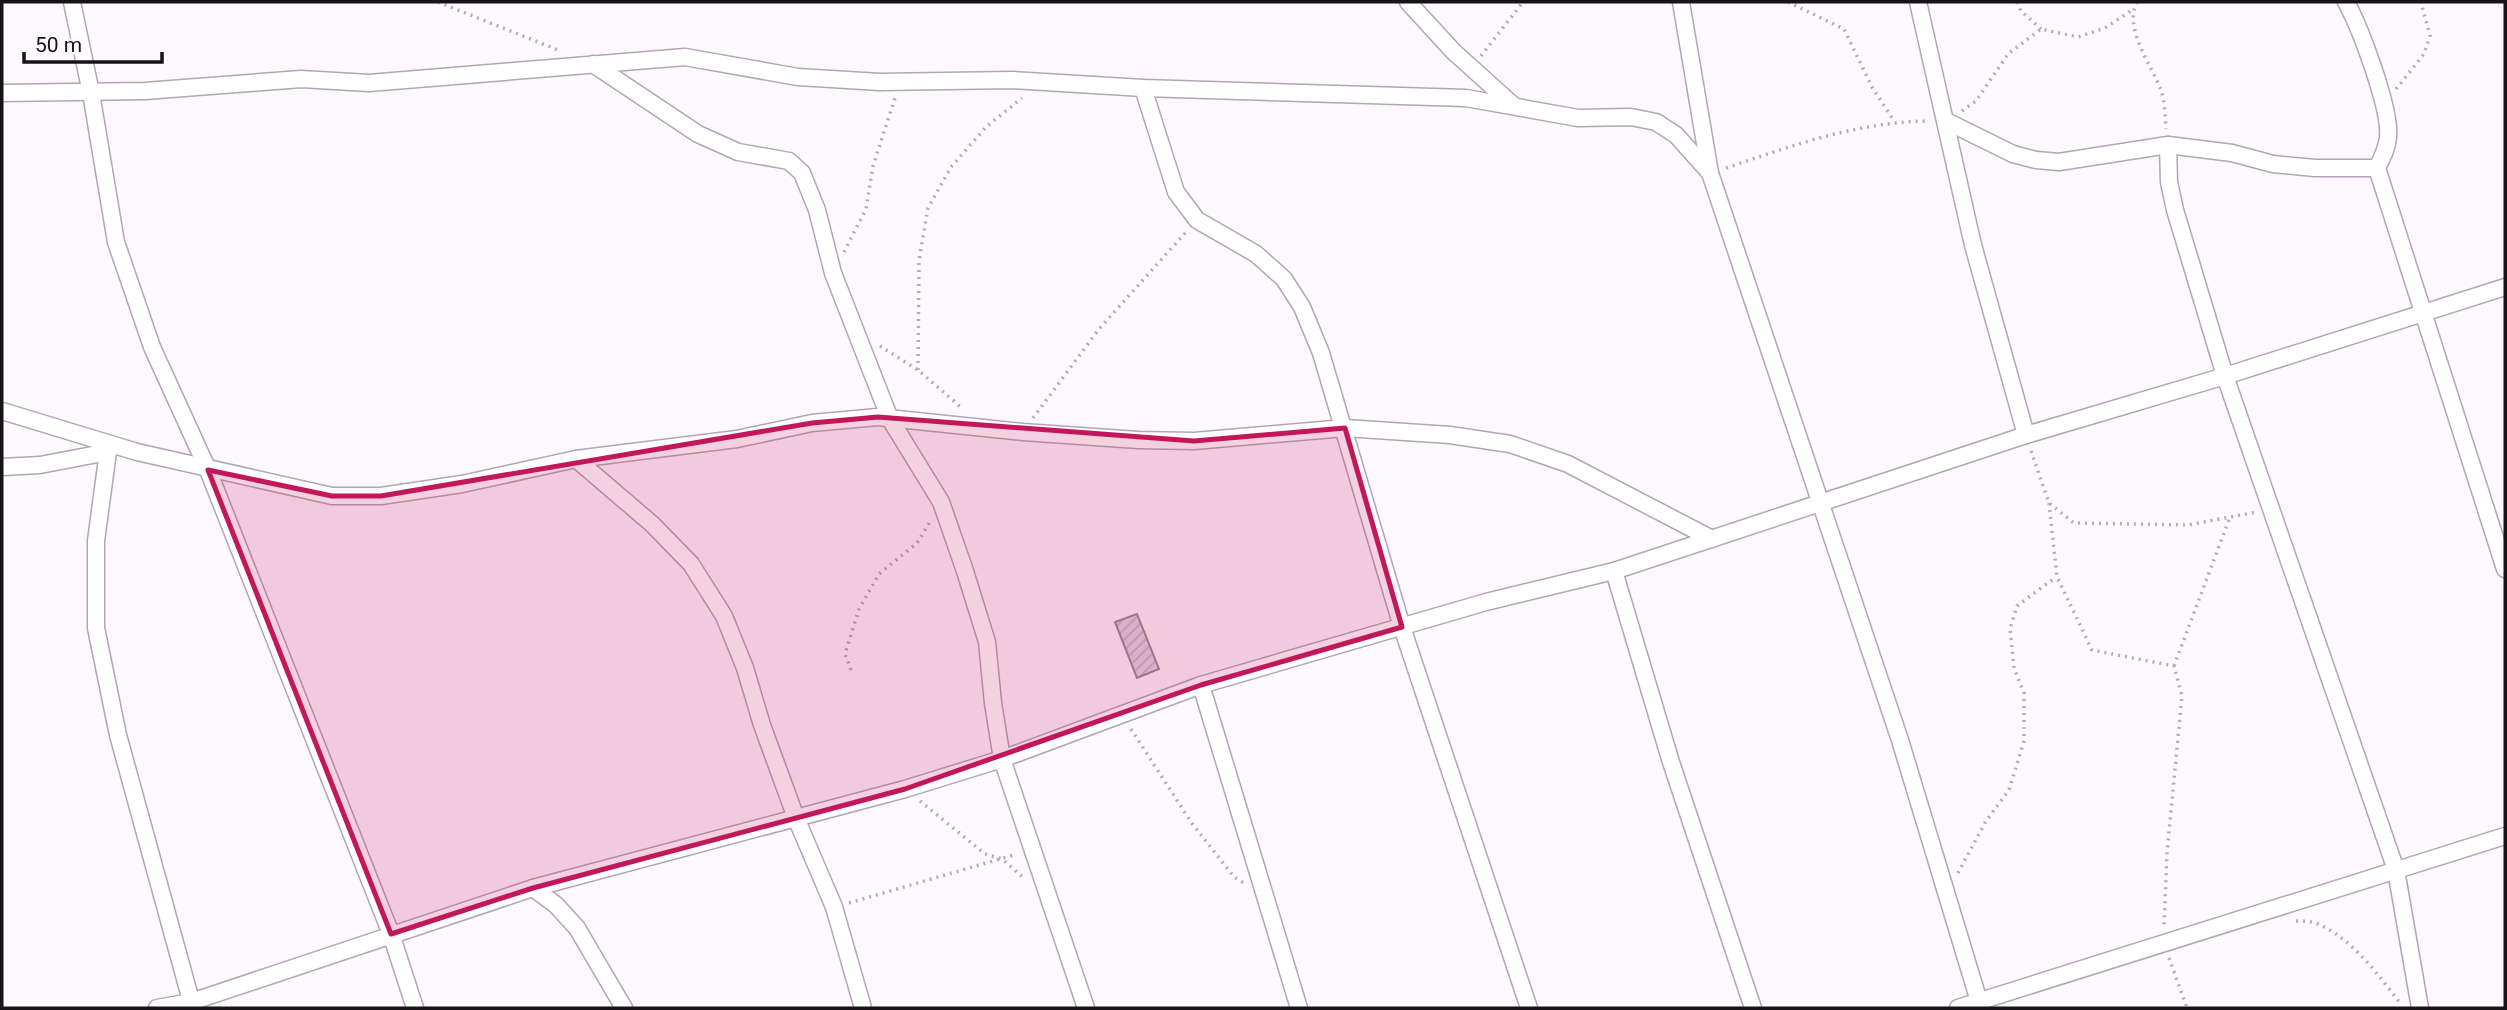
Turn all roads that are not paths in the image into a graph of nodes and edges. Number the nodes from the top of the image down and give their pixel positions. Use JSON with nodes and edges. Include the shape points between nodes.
{"nodes":[{"id":1,"x":72,"y":2,"type":"edge"},
{"id":2,"x":1408,"y":2,"type":"edge"},
{"id":3,"x":1681,"y":2,"type":"edge"},
{"id":4,"x":1918,"y":2,"type":"edge"},
{"id":5,"x":2346,"y":2,"type":"edge"},
{"id":6,"x":593,"y":64,"type":"junction"},
{"id":7,"x":1143,"y":88,"type":"junction"},
{"id":8,"x":2,"y":93,"type":"edge"},
{"id":9,"x":92,"y":93,"type":"junction"},
{"id":10,"x":1516,"y":107,"type":"junction"},
{"id":11,"x":1945,"y":121,"type":"junction"},
{"id":12,"x":2168,"y":145,"type":"junction"},
{"id":13,"x":2377,"y":168,"type":"junction"},
{"id":14,"x":1710,"y":173,"type":"junction"},
{"id":15,"x":2505,"y":287,"type":"edge"},
{"id":16,"x":2424,"y":312,"type":"junction"},
{"id":17,"x":2225,"y":376,"type":"junction"},
{"id":18,"x":2,"y":411,"type":"edge"},
{"id":19,"x":890,"y":419,"type":"junction"},
{"id":20,"x":1345,"y":428,"type":"junction"},
{"id":21,"x":2026,"y":435,"type":"junction"},
{"id":22,"x":109,"y":448,"type":"junction"},
{"id":23,"x":576,"y":459,"type":"junction"},
{"id":24,"x":2,"y":467,"type":"edge"},
{"id":25,"x":208,"y":470,"type":"junction"},
{"id":26,"x":1820,"y":504,"type":"junction"},
{"id":27,"x":1712,"y":539,"type":"junction"},
{"id":28,"x":2505,"y":569,"type":"edge"},
{"id":29,"x":1614,"y":571,"type":"junction"},
{"id":30,"x":1402,"y":627,"type":"junction"},
{"id":31,"x":1201,"y":685,"type":"junction"},
{"id":32,"x":1002,"y":759,"type":"junction"},
{"id":33,"x":796,"y":818,"type":"junction"},
{"id":34,"x":2505,"y":836,"type":"edge"},
{"id":35,"x":2396,"y":870,"type":"junction"},
{"id":36,"x":533,"y":888,"type":"junction"},
{"id":37,"x":391,"y":934,"type":"junction"},
{"id":38,"x":192,"y":1005,"type":"edge"},
{"id":39,"x":1980,"y":1005,"type":"edge"},
{"id":40,"x":157,"y":1008,"type":"edge"},
{"id":41,"x":415,"y":1008,"type":"edge"},
{"id":42,"x":624,"y":1008,"type":"edge"},
{"id":43,"x":863,"y":1008,"type":"edge"},
{"id":44,"x":1086,"y":1008,"type":"edge"},
{"id":45,"x":1299,"y":1008,"type":"edge"},
{"id":46,"x":1529,"y":1008,"type":"edge"},
{"id":47,"x":1753,"y":1008,"type":"edge"},
{"id":48,"x":1958,"y":1008,"type":"edge"},
{"id":49,"x":2420,"y":1008,"type":"edge"}],
"edges":[{"from":1,"to":9,"type":"street"},
{"from":2,"to":10,"type":"street","via":[[1454,52]]},
{"from":3,"to":14,"type":"street"},
{"from":4,"to":11,"type":"street"},
{"from":5,"to":13,"type":"street","via":[[2384,102],[2389,134]]},
{"from":6,"to":7,"type":"street","via":[[685,57],[798,77],[900,82],[1012,80]]},
{"from":6,"to":9,"type":"street","via":[[369,83],[301,79]]},
{"from":6,"to":19,"type":"street","via":[[698,134],[738,152],[789,161],[802,173],[833,272]]},
{"from":7,"to":10,"type":"street","via":[[1466,98]]},
{"from":7,"to":20,"type":"street","via":[[1176,192],[1197,220],[1256,254],[1284,279],[1302,307]]},
{"from":8,"to":9,"type":"street"},
{"from":9,"to":25,"type":"street","via":[[116,242],[152,347]]},
{"from":10,"to":14,"type":"street","via":[[1578,118],[1631,117],[1656,122],[1676,135]]},
{"from":11,"to":12,"type":"street","via":[[2036,160],[2059,162]]},
{"from":11,"to":21,"type":"street","via":[[1973,245]]},
{"from":12,"to":13,"type":"street","via":[[2232,153],[2273,164]]},
{"from":12,"to":17,"type":"street","via":[[2175,210]]},
{"from":13,"to":16,"type":"street"},
{"from":14,"to":26,"type":"street"},
{"from":15,"to":16,"type":"street"},
{"from":16,"to":17,"type":"street"},
{"from":16,"to":28,"type":"street"},
{"from":17,"to":21,"type":"street"},
{"from":17,"to":35,"type":"street"},
{"from":18,"to":22,"type":"street"},
{"from":19,"to":20,"type":"street","via":[[1138,440],[1194,441]]},
{"from":19,"to":23,"type":"street","via":[[812,424],[737,439]]},
{"from":19,"to":32,"type":"street","via":[[941,502],[987,642]]},
{"from":20,"to":27,"type":"street","via":[[1510,444],[1567,464]]},
{"from":20,"to":30,"type":"street"},
{"from":21,"to":26,"type":"street"},
{"from":22,"to":24,"type":"street","via":[[40,465]]},
{"from":22,"to":25,"type":"street"},
{"from":22,"to":38,"type":"street","via":[[96,541],[96,628],[118,735]]},
{"from":23,"to":25,"type":"street","via":[[382,496],[332,496]]},
{"from":23,"to":33,"type":"street","via":[[691,564],[724,616]]},
{"from":25,"to":37,"type":"street"},
{"from":26,"to":27,"type":"street"},
{"from":26,"to":39,"type":"street","via":[[1900,740]]},
{"from":27,"to":29,"type":"street"},
{"from":29,"to":30,"type":"street"},
{"from":29,"to":47,"type":"street","via":[[1670,759]]},
{"from":30,"to":31,"type":"street"},
{"from":30,"to":46,"type":"street"},
{"from":31,"to":32,"type":"street"},
{"from":31,"to":45,"type":"street"},
{"from":32,"to":33,"type":"street"},
{"from":32,"to":44,"type":"street"},
{"from":33,"to":36,"type":"street"},
{"from":33,"to":43,"type":"street","via":[[834,907]]},
{"from":34,"to":35,"type":"street"},
{"from":35,"to":39,"type":"street"},
{"from":35,"to":49,"type":"street"},
{"from":36,"to":37,"type":"street"},
{"from":36,"to":42,"type":"street","via":[[577,928]]},
{"from":37,"to":38,"type":"street"},
{"from":37,"to":41,"type":"street"},
{"from":38,"to":40,"type":"street"},
{"from":39,"to":48,"type":"street"}]}
